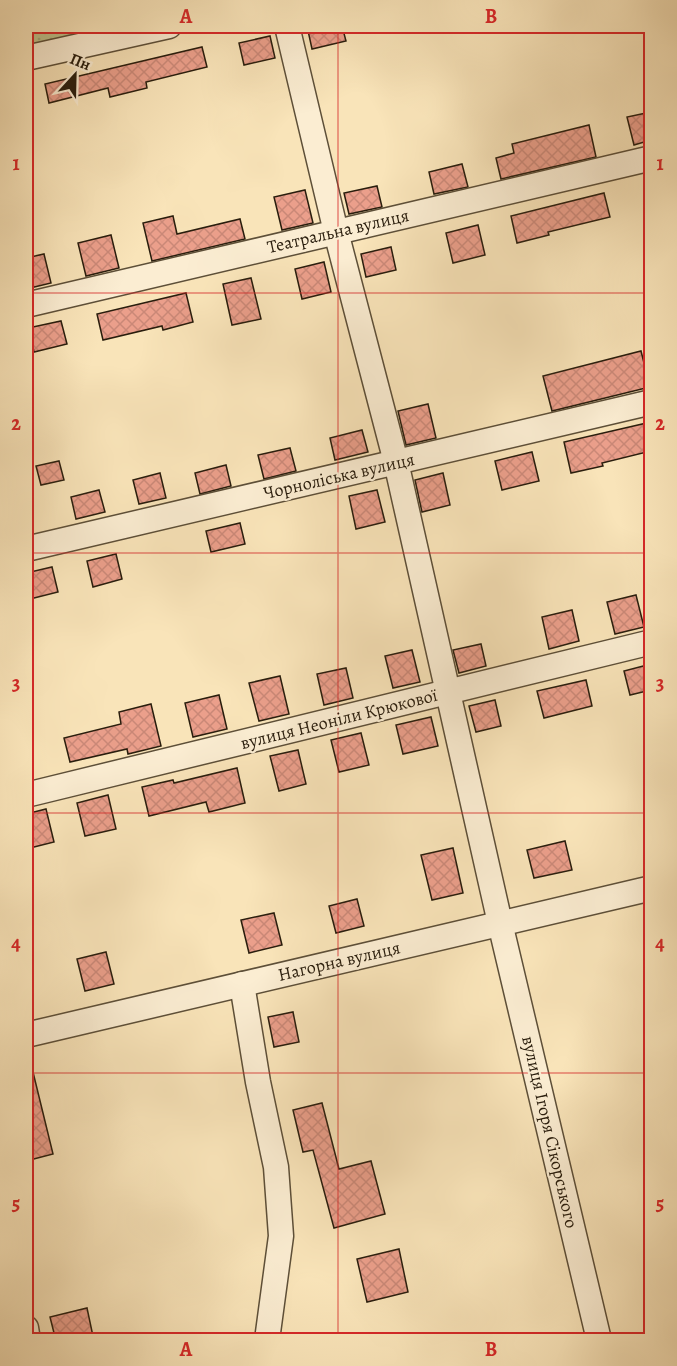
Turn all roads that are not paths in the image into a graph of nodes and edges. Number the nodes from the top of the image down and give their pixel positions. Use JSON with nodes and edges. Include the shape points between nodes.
{"nodes":[{"id":1,"x":169,"y":26,"type":"edge"},
{"id":2,"x":287,"y":26,"type":"edge"},
{"id":3,"x":26,"y":58,"type":"edge"},
{"id":4,"x":651,"y":158,"type":"edge"},
{"id":5,"x":336,"y":232,"type":"junction"},
{"id":6,"x":26,"y":305,"type":"edge"},
{"id":7,"x":651,"y":402,"type":"edge"},
{"id":8,"x":396,"y":462,"type":"junction"},
{"id":9,"x":26,"y":549,"type":"edge"},
{"id":10,"x":651,"y":642,"type":"edge"},
{"id":11,"x":448,"y":692,"type":"junction"},
{"id":12,"x":26,"y":795,"type":"edge"},
{"id":13,"x":651,"y":888,"type":"edge"},
{"id":14,"x":500,"y":923,"type":"junction"},
{"id":15,"x":242,"y":984,"type":"junction"},
{"id":16,"x":26,"y":1035,"type":"edge"},
{"id":17,"x":26,"y":1328,"type":"edge"},
{"id":18,"x":28,"y":1341,"type":"edge"},
{"id":19,"x":267,"y":1341,"type":"edge"},
{"id":20,"x":599,"y":1341,"type":"edge"}],
"edges":[{"from":1,"to":3,"type":"street"},
{"from":2,"to":5,"type":"street","name":"вулиця Ігоря Сікорського"},
{"from":4,"to":5,"type":"street","name":"Театральна вулиця"},
{"from":5,"to":6,"type":"street","name":"Театральна вулиця"},
{"from":5,"to":8,"type":"street","name":"вулиця Ігоря Сікорського"},
{"from":7,"to":8,"type":"street","name":"Чорноліська вулиця"},
{"from":8,"to":9,"type":"street","name":"Чорноліська вулиця"},
{"from":8,"to":11,"type":"street","name":"вулиця Ігоря Сікорського"},
{"from":10,"to":11,"type":"street","name":"вулиця Неоніли Крюкової"},
{"from":11,"to":12,"type":"street","name":"вулиця Неоніли Крюкової"},
{"from":11,"to":14,"type":"street","name":"вулиця Ігоря Сікорського"},
{"from":13,"to":14,"type":"street","name":"Нагорна вулиця"},
{"from":14,"to":15,"type":"street","name":"Нагорна вулиця"},
{"from":14,"to":20,"type":"street","name":"вулиця Ігоря Сікорського"},
{"from":15,"to":16,"type":"street","name":"Нагорна вулиця"},
{"from":15,"to":19,"type":"street","via":[[276,1167],[281,1236]]},
{"from":17,"to":18,"type":"street"}]}
